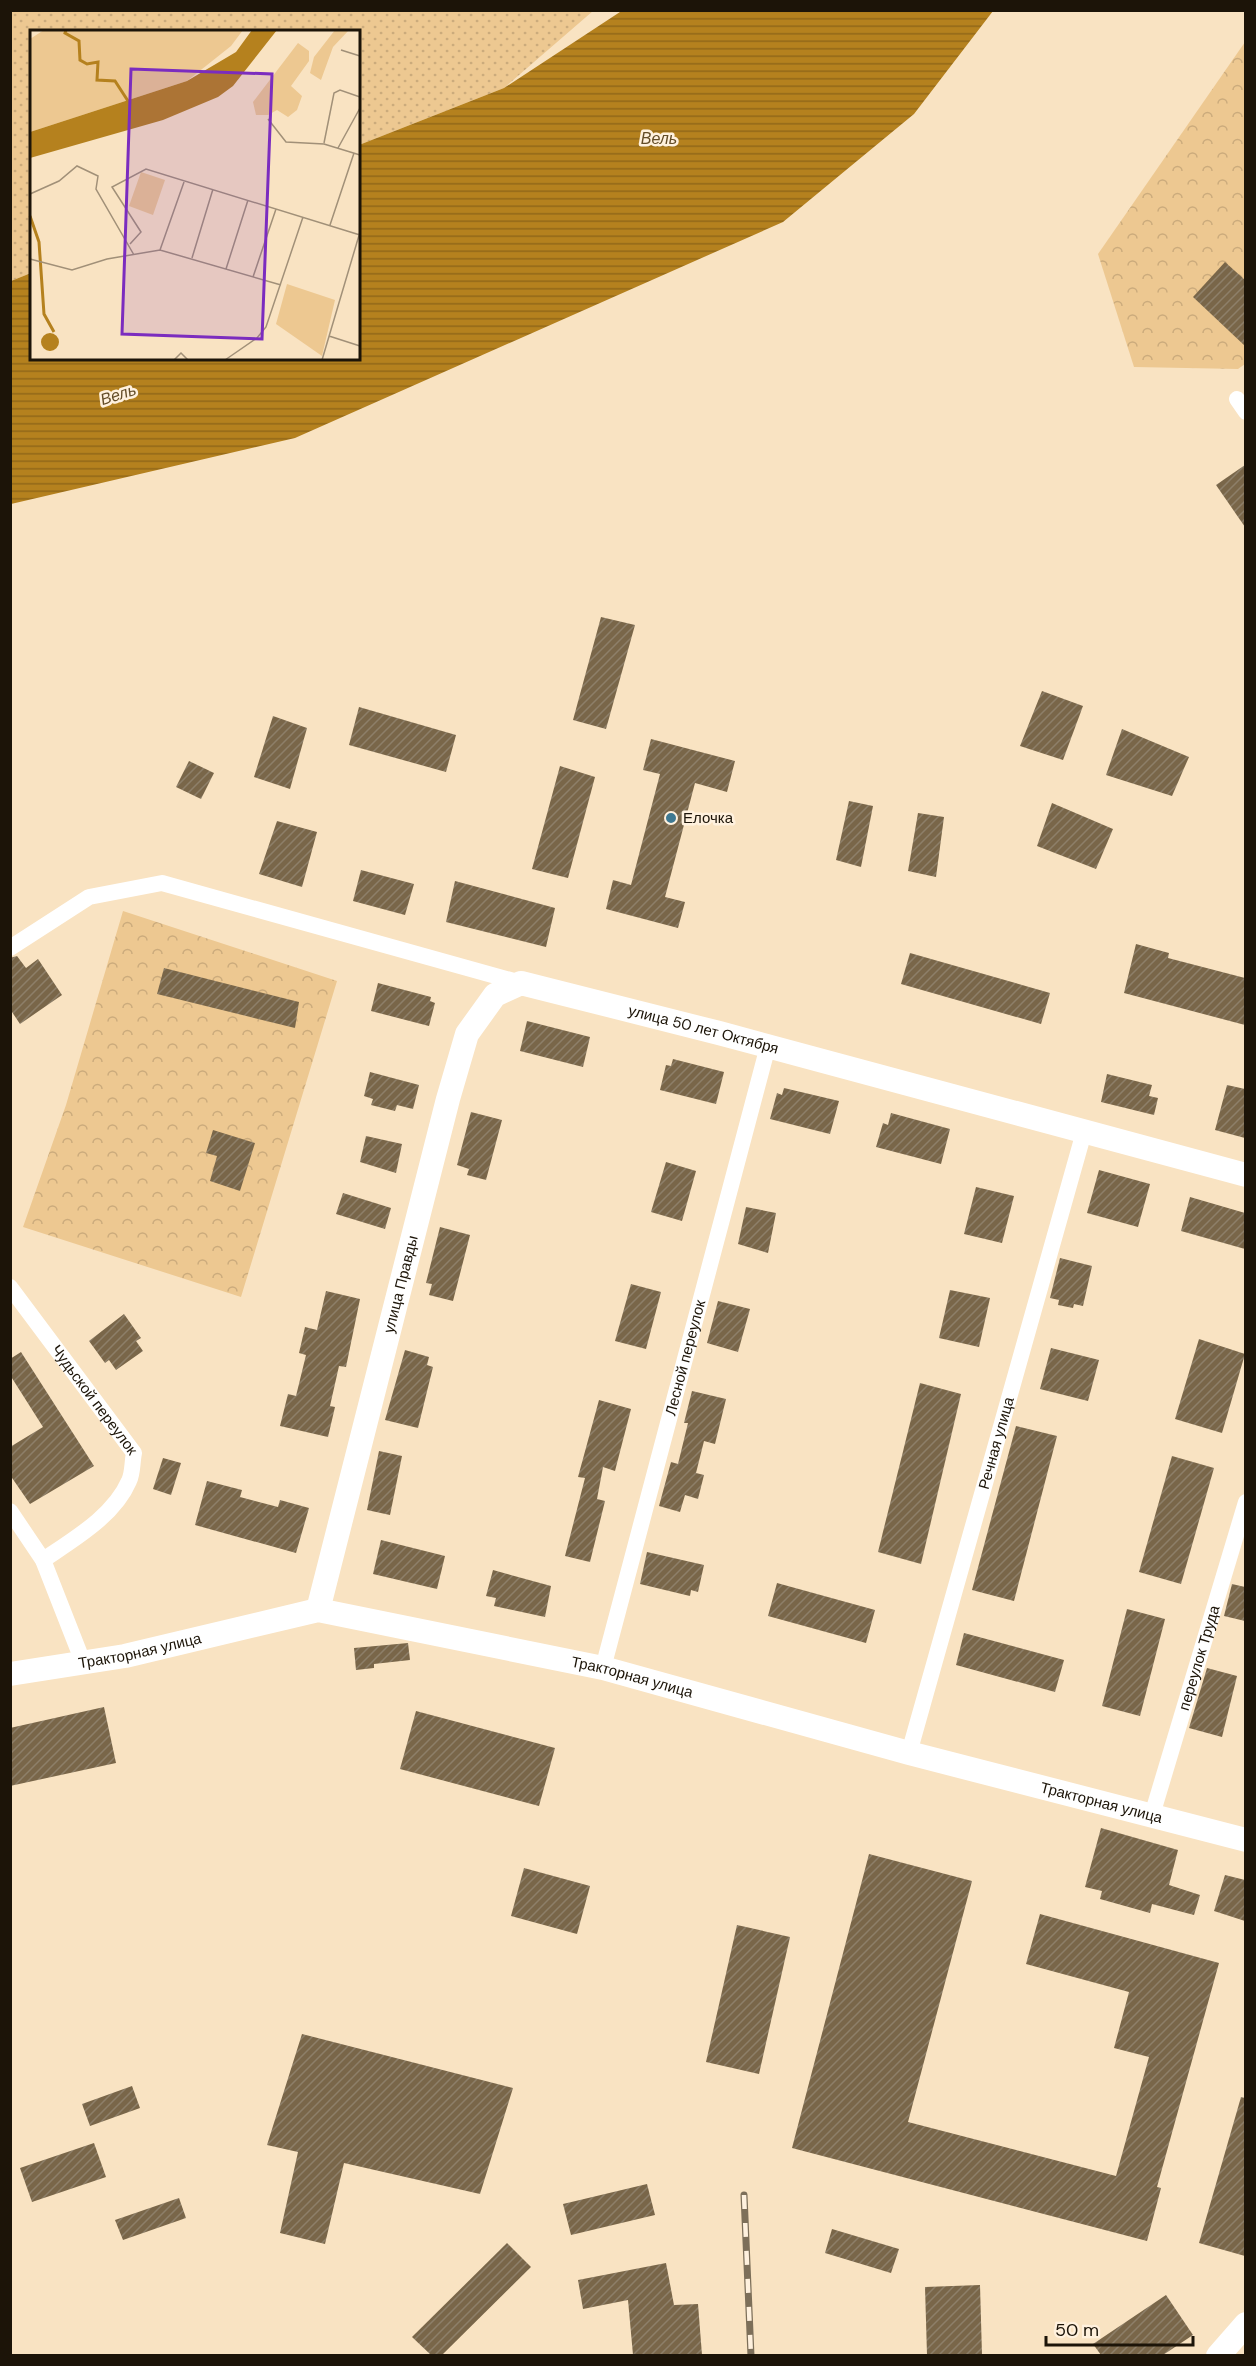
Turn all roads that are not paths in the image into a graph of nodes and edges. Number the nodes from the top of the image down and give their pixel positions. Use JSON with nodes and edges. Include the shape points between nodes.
{"nodes":[{"id":1,"x":10,"y":948,"type":"edge"},
{"id":2,"x":521,"y":983,"type":"junction"},
{"id":3,"x":768,"y":1046,"type":"junction"},
{"id":4,"x":1084,"y":1132,"type":"junction"},
{"id":5,"x":1245,"y":1175,"type":"edge"},
{"id":6,"x":10,"y":1287,"type":"edge"},
{"id":7,"x":1245,"y":1502,"type":"edge"},
{"id":8,"x":10,"y":1511,"type":"edge"},
{"id":9,"x":43,"y":1560,"type":"junction"},
{"id":10,"x":318,"y":1610,"type":"junction"},
{"id":11,"x":83,"y":1662,"type":"junction"},
{"id":12,"x":603,"y":1668,"type":"junction"},
{"id":13,"x":10,"y":1674,"type":"edge"},
{"id":14,"x":909,"y":1753,"type":"junction"},
{"id":15,"x":1152,"y":1815,"type":"junction"},
{"id":16,"x":1245,"y":1840,"type":"edge"},
{"id":17,"x":1245,"y":2324,"type":"edge"},
{"id":18,"x":1218,"y":2355,"type":"edge"}],
"edges":[{"from":1,"to":2,"type":"street","name":"улица 50 лет Октября","via":[[89,897],[162,883]]},
{"from":2,"to":3,"type":"street","name":"улица 50 лет Октября"},
{"from":2,"to":10,"type":"street","name":"улица Правды","via":[[495,995],[467,1034]]},
{"from":3,"to":4,"type":"street","name":"улица 50 лет Октября"},
{"from":3,"to":12,"type":"street","name":"Лесной переулок"},
{"from":4,"to":5,"type":"street","name":"улица 50 лет Октября"},
{"from":4,"to":14,"type":"street","name":"Речная улица"},
{"from":6,"to":9,"type":"street","name":"Чудьской переулок","via":[[134,1453],[130,1480],[112,1506],[84,1532]]},
{"from":7,"to":15,"type":"street","name":"переулок Труда"},
{"from":8,"to":9,"type":"street"},
{"from":9,"to":11,"type":"street"},
{"from":10,"to":11,"type":"street","name":"Тракторная улица","via":[[125,1656]]},
{"from":10,"to":12,"type":"street","name":"Тракторная улица"},
{"from":11,"to":13,"type":"street","name":"Тракторная улица"},
{"from":12,"to":14,"type":"street","name":"Тракторная улица"},
{"from":14,"to":15,"type":"street","name":"Тракторная улица"},
{"from":15,"to":16,"type":"street","name":"Тракторная улица"},
{"from":17,"to":18,"type":"street"}]}
